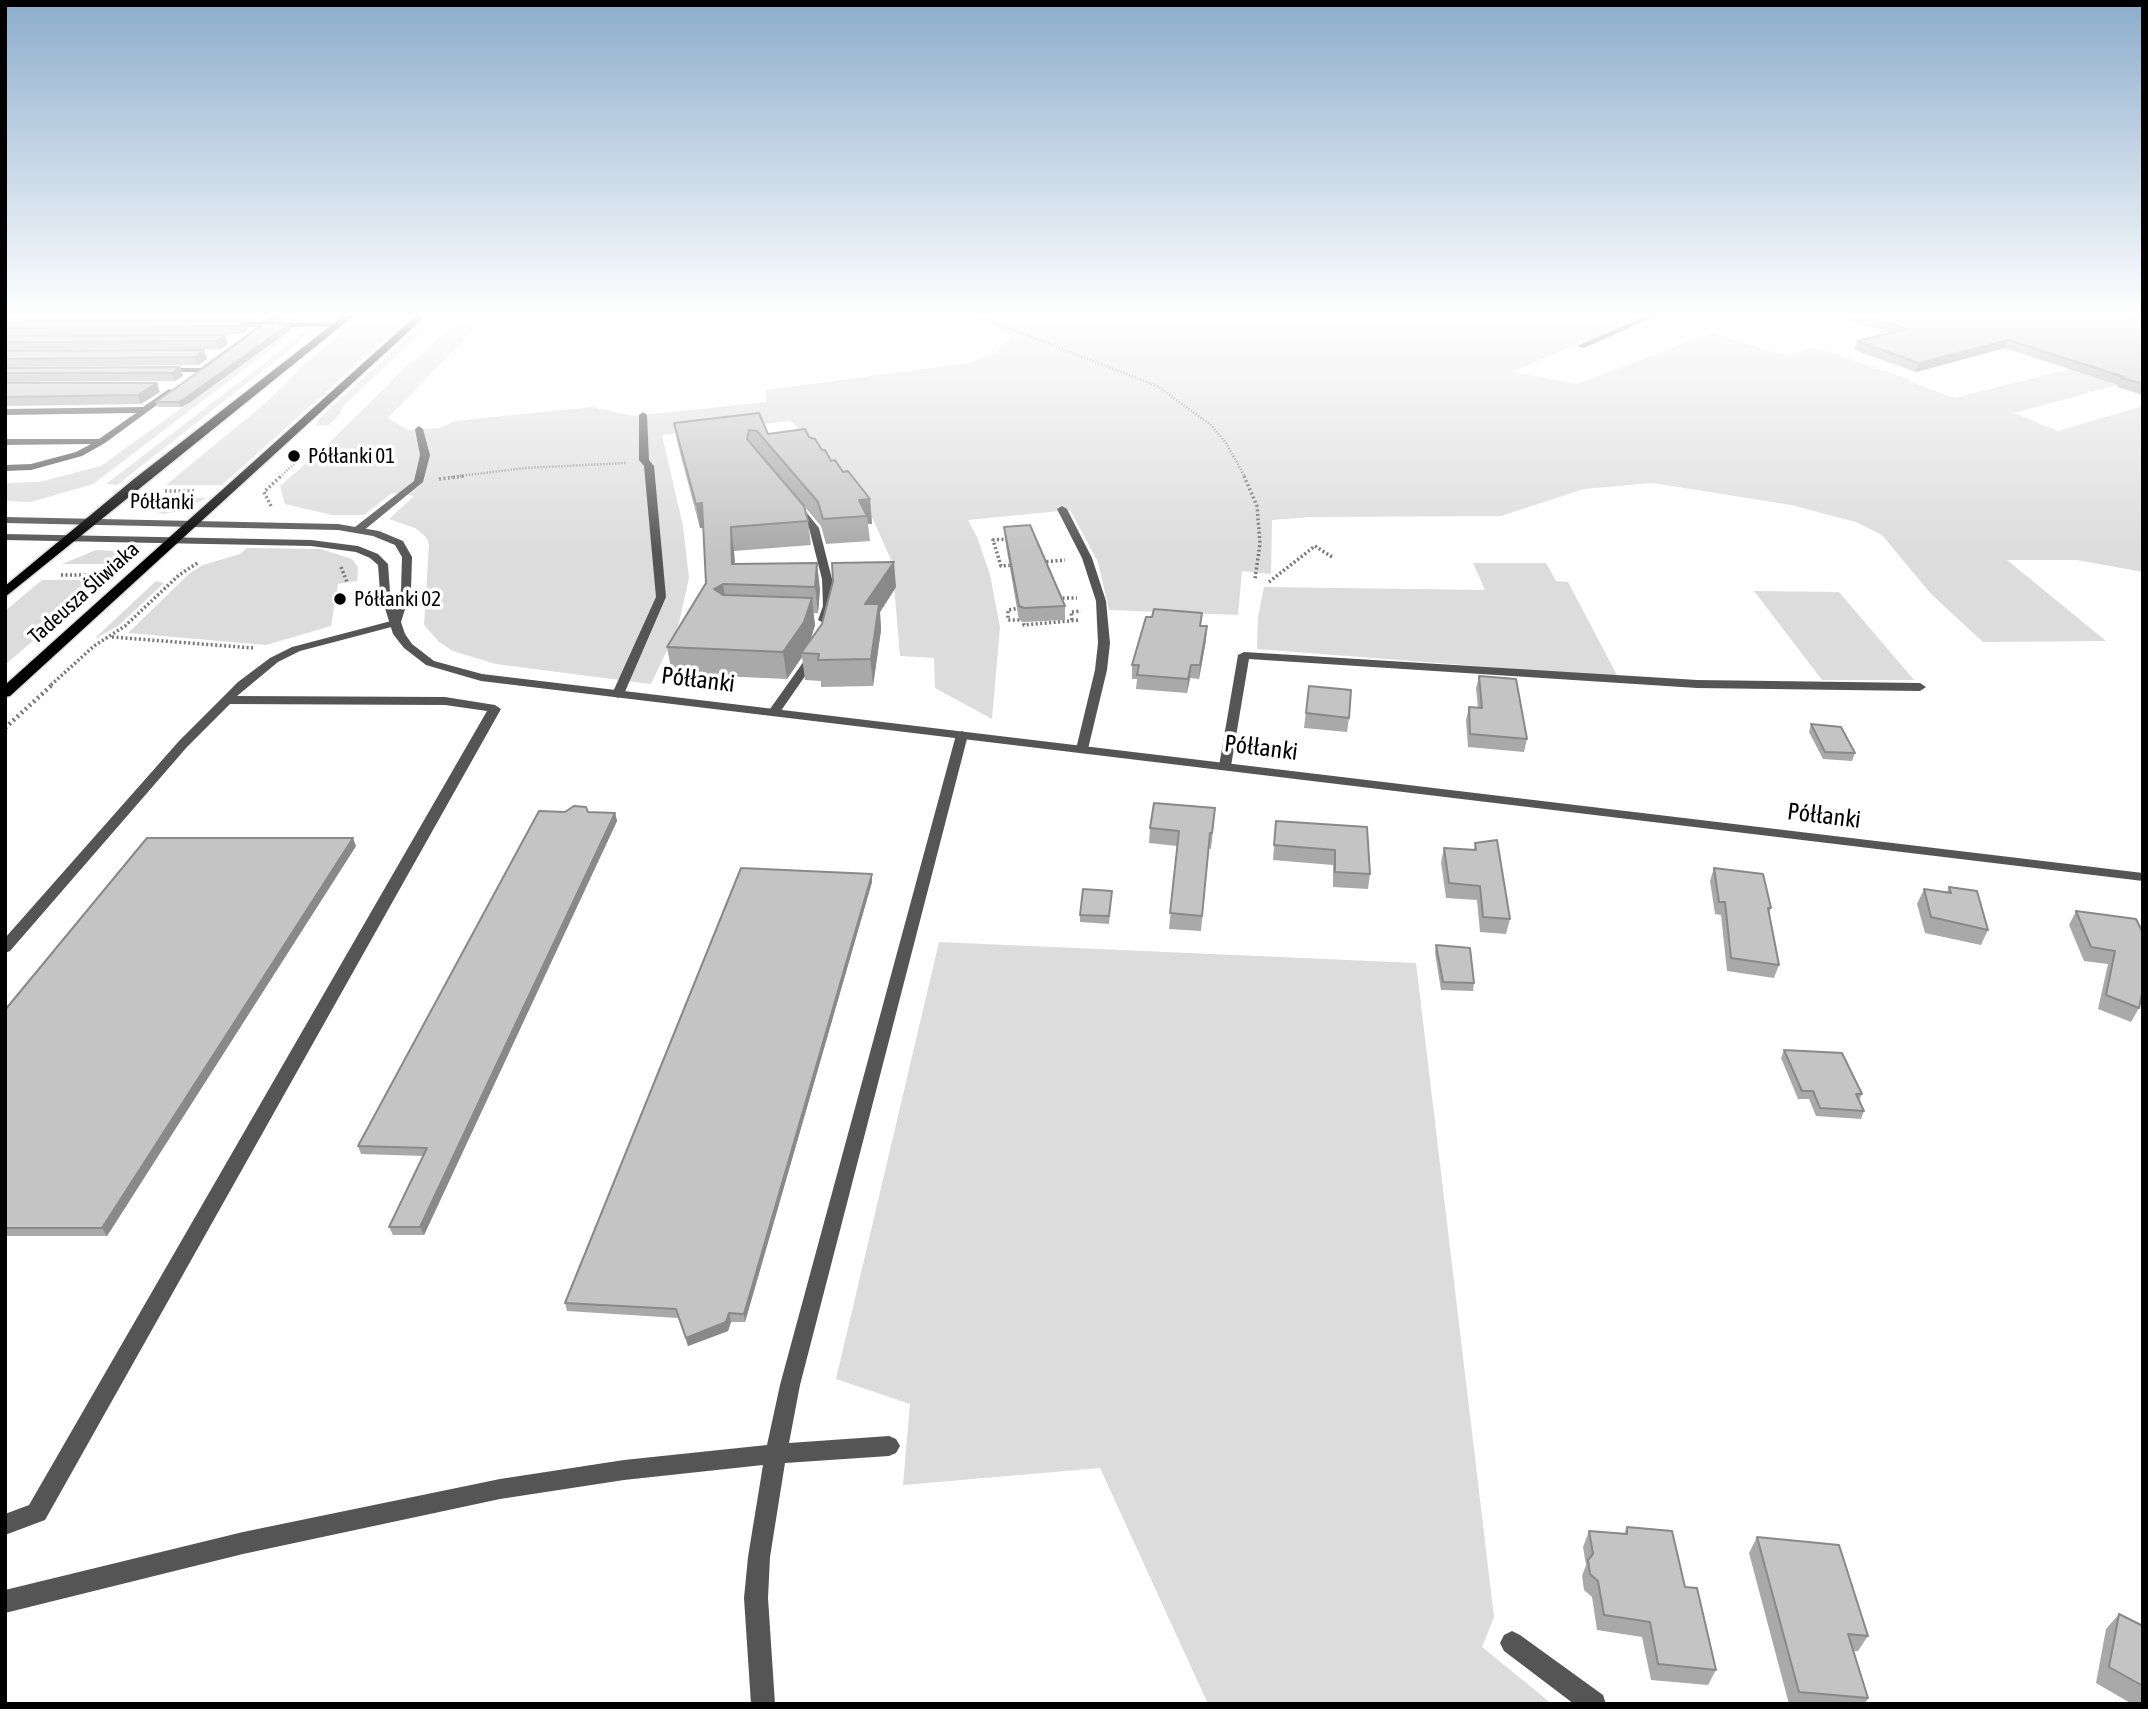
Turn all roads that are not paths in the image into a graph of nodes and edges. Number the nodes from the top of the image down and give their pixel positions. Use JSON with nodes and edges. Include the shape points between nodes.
{"nodes":[{"id":1,"x":169,"y":393,"type":"edge"},
{"id":2,"x":252,"y":393,"type":"edge"},
{"id":3,"x":336,"y":393,"type":"edge"},
{"id":4,"x":145,"y":410,"type":"junction"},
{"id":5,"x":5,"y":412,"type":"edge"},
{"id":6,"x":643,"y":415,"type":"dead end"},
{"id":7,"x":419,"y":429,"type":"dead end"},
{"id":8,"x":102,"y":441,"type":"junction"},
{"id":9,"x":5,"y":442,"type":"edge"},
{"id":10,"x":5,"y":468,"type":"edge"},
{"id":11,"x":789,"y":496,"type":"edge"},
{"id":12,"x":1062,"y":509,"type":"dead end"},
{"id":13,"x":5,"y":520,"type":"edge"},
{"id":14,"x":89,"y":522,"type":"junction"},
{"id":15,"x":191,"y":524,"type":"junction"},
{"id":16,"x":359,"y":529,"type":"junction"},
{"id":17,"x":5,"y":537,"type":"edge"},
{"id":18,"x":69,"y":538,"type":"junction"},
{"id":19,"x":173,"y":541,"type":"junction"},
{"id":20,"x":5,"y":593,"type":"edge"},
{"id":21,"x":808,"y":619,"type":"edge"},
{"id":22,"x":395,"y":623,"type":"junction"},
{"id":23,"x":818,"y":647,"type":"edge"},
{"id":24,"x":1920,"y":687,"type":"dead end"},
{"id":25,"x":5,"y":693,"type":"edge"},
{"id":26,"x":618,"y":694,"type":"junction"},
{"id":27,"x":227,"y":700,"type":"junction"},
{"id":28,"x":774,"y":712,"type":"junction"},
{"id":29,"x":962,"y":735,"type":"junction"},
{"id":30,"x":1082,"y":749,"type":"junction"},
{"id":31,"x":1225,"y":766,"type":"junction"},
{"id":32,"x":2143,"y":877,"type":"edge"},
{"id":33,"x":5,"y":948,"type":"edge"},
{"id":34,"x":889,"y":1446,"type":"dead end"},
{"id":35,"x":776,"y":1454,"type":"junction"},
{"id":36,"x":5,"y":1525,"type":"edge"},
{"id":37,"x":5,"y":1602,"type":"edge"},
{"id":38,"x":1512,"y":1643,"type":"dead end"},
{"id":39,"x":763,"y":1704,"type":"edge"},
{"id":40,"x":1594,"y":1704,"type":"edge"}],
"edges":[{"from":1,"to":4,"type":"street"},
{"from":2,"to":14,"type":"main road"},
{"from":3,"to":15,"type":"main road","name":"Tadeusza Śliwiaka"},
{"from":4,"to":5,"type":"street"},
{"from":4,"to":8,"type":"street"},
{"from":6,"to":26,"type":"street","via":[[661,597]]},
{"from":7,"to":16,"type":"street","via":[[425,455],[418,482]]},
{"from":8,"to":9,"type":"street"},
{"from":8,"to":10,"type":"street","via":[[56,461]]},
{"from":11,"to":21,"type":"street","via":[[814,528],[827,579],[823,624]]},
{"from":12,"to":30,"type":"street","via":[[1087,558],[1101,601],[1101,670]]},
{"from":13,"to":14,"type":"street","name":"Półłanki"},
{"from":14,"to":15,"type":"street","name":"Półłanki"},
{"from":14,"to":18,"type":"main road"},
{"from":15,"to":16,"type":"street","name":"Półłanki"},
{"from":15,"to":19,"type":"main road","name":"Tadeusza Śliwiaka"},
{"from":16,"to":22,"type":"street","name":"Półłanki","via":[[390,538],[406,553],[406,590]]},
{"from":17,"to":18,"type":"street","name":"Półłanki"},
{"from":18,"to":19,"type":"street","name":"Półłanki"},
{"from":18,"to":20,"type":"main road"},
{"from":19,"to":22,"type":"street","name":"Półłanki","via":[[327,544],[365,551],[383,564],[385,592]]},
{"from":19,"to":25,"type":"main road","name":"Tadeusza Śliwiaka"},
{"from":22,"to":26,"type":"street","name":"Półłanki","via":[[417,655],[444,668]]},
{"from":22,"to":27,"type":"street","via":[[289,652]]},
{"from":23,"to":28,"type":"street"},
{"from":24,"to":31,"type":"street","via":[[1697,684],[1244,655]]},
{"from":26,"to":28,"type":"street","name":"Półłanki"},
{"from":27,"to":33,"type":"street"},
{"from":27,"to":36,"type":"street","via":[[445,701],[495,709],[37,1513]]},
{"from":28,"to":29,"type":"street","name":"Półłanki"},
{"from":29,"to":30,"type":"street","name":"Półłanki"},
{"from":29,"to":35,"type":"street","via":[[790,1385]]},
{"from":30,"to":31,"type":"street","name":"Półłanki"},
{"from":31,"to":32,"type":"street","name":"Półłanki"},
{"from":34,"to":35,"type":"street"},
{"from":35,"to":37,"type":"street","via":[[500,1489],[243,1544]]},
{"from":35,"to":39,"type":"street","via":[[757,1598]]},
{"from":38,"to":40,"type":"street"}]}
